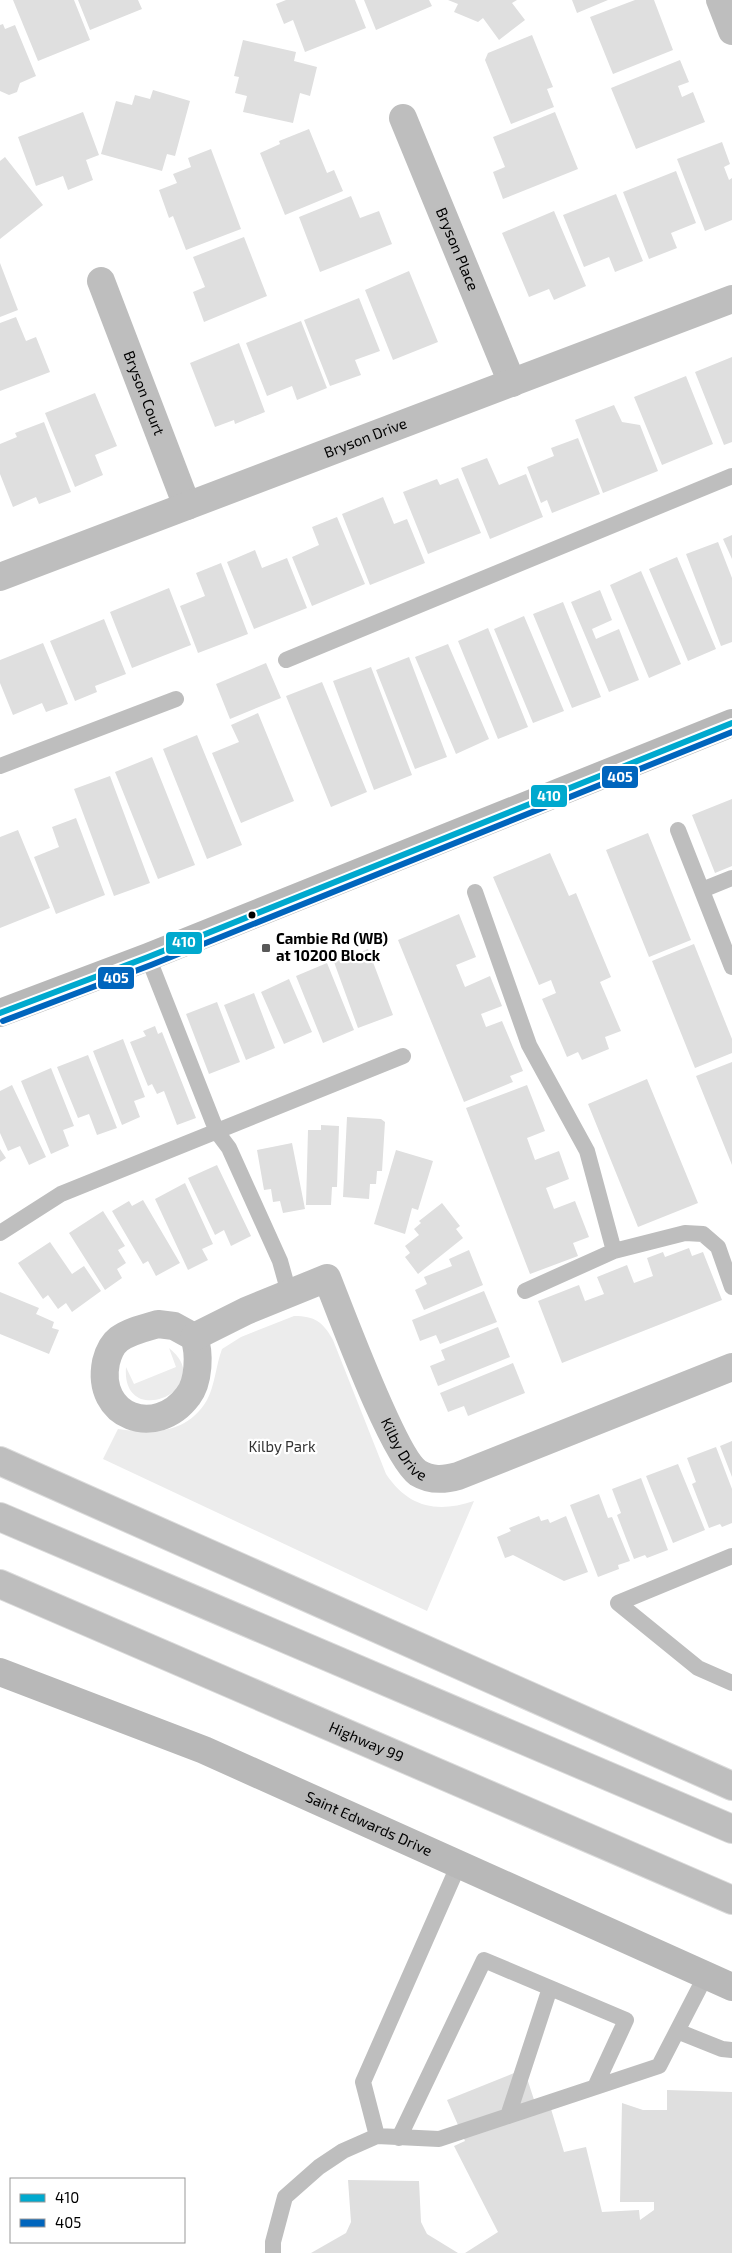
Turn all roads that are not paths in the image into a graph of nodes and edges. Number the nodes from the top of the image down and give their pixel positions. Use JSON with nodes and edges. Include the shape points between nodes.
{"nodes":[{"id":1,"x":720,"y":0,"type":"edge"},
{"id":2,"x":732,"y":31,"type":"edge"},
{"id":3,"x":403,"y":118,"type":"dead end"},
{"id":4,"x":101,"y":281,"type":"dead end"},
{"id":5,"x":732,"y":299,"type":"edge"},
{"id":6,"x":512,"y":383,"type":"junction"},
{"id":7,"x":732,"y":476,"type":"edge"},
{"id":8,"x":187,"y":506,"type":"junction"},
{"id":9,"x":0,"y":577,"type":"edge"},
{"id":10,"x":286,"y":660,"type":"dead end"},
{"id":11,"x":176,"y":699,"type":"dead end"},
{"id":12,"x":732,"y":723,"type":"edge"},
{"id":13,"x":0,"y":766,"type":"edge"},
{"id":14,"x":678,"y":830,"type":"dead end"},
{"id":15,"x":732,"y":878,"type":"edge"},
{"id":16,"x":702,"y":890,"type":"junction"},
{"id":17,"x":475,"y":892,"type":"dead end"},
{"id":18,"x":148,"y":957,"type":"junction"},
{"id":19,"x":732,"y":967,"type":"edge"},
{"id":20,"x":0,"y":1013,"type":"edge"},
{"id":21,"x":403,"y":1056,"type":"dead end"},
{"id":22,"x":217,"y":1132,"type":"junction"},
{"id":23,"x":0,"y":1233,"type":"edge"},
{"id":24,"x":614,"y":1251,"type":"junction"},
{"id":25,"x":732,"y":1287,"type":"edge"},
{"id":26,"x":525,"y":1291,"type":"dead end"},
{"id":27,"x":289,"y":1293,"type":"junction"},
{"id":28,"x":194,"y":1337,"type":"dead end"},
{"id":29,"x":732,"y":1367,"type":"edge"},
{"id":30,"x":0,"y":1461,"type":"edge"},
{"id":31,"x":0,"y":1517,"type":"edge"},
{"id":32,"x":732,"y":1556,"type":"edge"},
{"id":33,"x":0,"y":1584,"type":"edge"},
{"id":34,"x":0,"y":1598,"type":"edge"},
{"id":35,"x":52,"y":1606,"type":"junction"},
{"id":36,"x":0,"y":1672,"type":"edge"},
{"id":37,"x":732,"y":1683,"type":"edge"},
{"id":38,"x":732,"y":1786,"type":"edge"},
{"id":39,"x":732,"y":1829,"type":"edge"},
{"id":40,"x":458,"y":1864,"type":"junction"},
{"id":41,"x":732,"y":1900,"type":"edge"},
{"id":42,"x":706,"y":1975,"type":"junction"},
{"id":43,"x":732,"y":1987,"type":"edge"},
{"id":44,"x":550,"y":1988,"type":"junction"},
{"id":45,"x":677,"y":2030,"type":"junction"},
{"id":46,"x":732,"y":2050,"type":"edge"},
{"id":47,"x":595,"y":2087,"type":"junction"},
{"id":48,"x":508,"y":2116,"type":"junction"},
{"id":49,"x":377,"y":2136,"type":"junction"},
{"id":50,"x":400,"y":2138,"type":"junction"},
{"id":51,"x":273,"y":2253,"type":"edge"}],
"edges":[{"from":1,"to":2,"type":"main road"},
{"from":3,"to":6,"type":"main road","name":"Bryson Place"},
{"from":4,"to":8,"type":"main road","name":"Bryson Court"},
{"from":5,"to":6,"type":"main road","name":"Bryson Drive"},
{"from":6,"to":8,"type":"main road","name":"Bryson Drive"},
{"from":7,"to":10,"type":"lane"},
{"from":8,"to":9,"type":"main road","name":"Bryson Drive"},
{"from":11,"to":13,"type":"lane"},
{"from":12,"to":18,"type":"street"},
{"from":14,"to":16,"type":"lane"},
{"from":15,"to":16,"type":"lane"},
{"from":16,"to":19,"type":"lane"},
{"from":17,"to":24,"type":"lane","via":[[529,1045],[587,1150]]},
{"from":18,"to":20,"type":"street"},
{"from":18,"to":22,"type":"lane"},
{"from":21,"to":22,"type":"lane"},
{"from":22,"to":23,"type":"lane","via":[[61,1194]]},
{"from":22,"to":27,"type":"lane","via":[[229,1148],[280,1261]]},
{"from":24,"to":25,"type":"lane","via":[[685,1233],[704,1234],[718,1247]]},
{"from":24,"to":26,"type":"lane"},
{"from":27,"to":28,"type":"main road","name":"Kilby Drive"},
{"from":27,"to":29,"type":"main road","name":"Kilby Drive","via":[[327,1278],[396,1444],[416,1472],[432,1479],[446,1480],[458,1476]]},
{"from":30,"to":38,"type":"main road"},
{"from":31,"to":39,"type":"main road"},
{"from":32,"to":37,"type":"lane","via":[[618,1603],[698,1668]]},
{"from":33,"to":35,"type":"main road","name":"Highway 99"},
{"from":34,"to":35,"type":"main road"},
{"from":35,"to":41,"type":"main road","name":"Highway 99"},
{"from":36,"to":40,"type":"street","name":"Saint Edwards Drive","via":[[204,1750]]},
{"from":40,"to":42,"type":"street","name":"Saint Edwards Drive"},
{"from":40,"to":49,"type":"lane","via":[[363,2082]]},
{"from":42,"to":43,"type":"street","name":"Saint Edwards Drive"},
{"from":42,"to":45,"type":"lane"},
{"from":44,"to":47,"type":"lane","via":[[626,2020]]},
{"from":44,"to":48,"type":"lane"},
{"from":44,"to":50,"type":"lane","via":[[484,1960]]},
{"from":45,"to":46,"type":"lane"},
{"from":45,"to":47,"type":"lane","via":[[658,2066]]},
{"from":47,"to":48,"type":"lane"},
{"from":48,"to":50,"type":"lane","via":[[439,2139]]},
{"from":49,"to":50,"type":"lane"},
{"from":49,"to":51,"type":"lane","via":[[319,2167],[285,2197]]}]}
